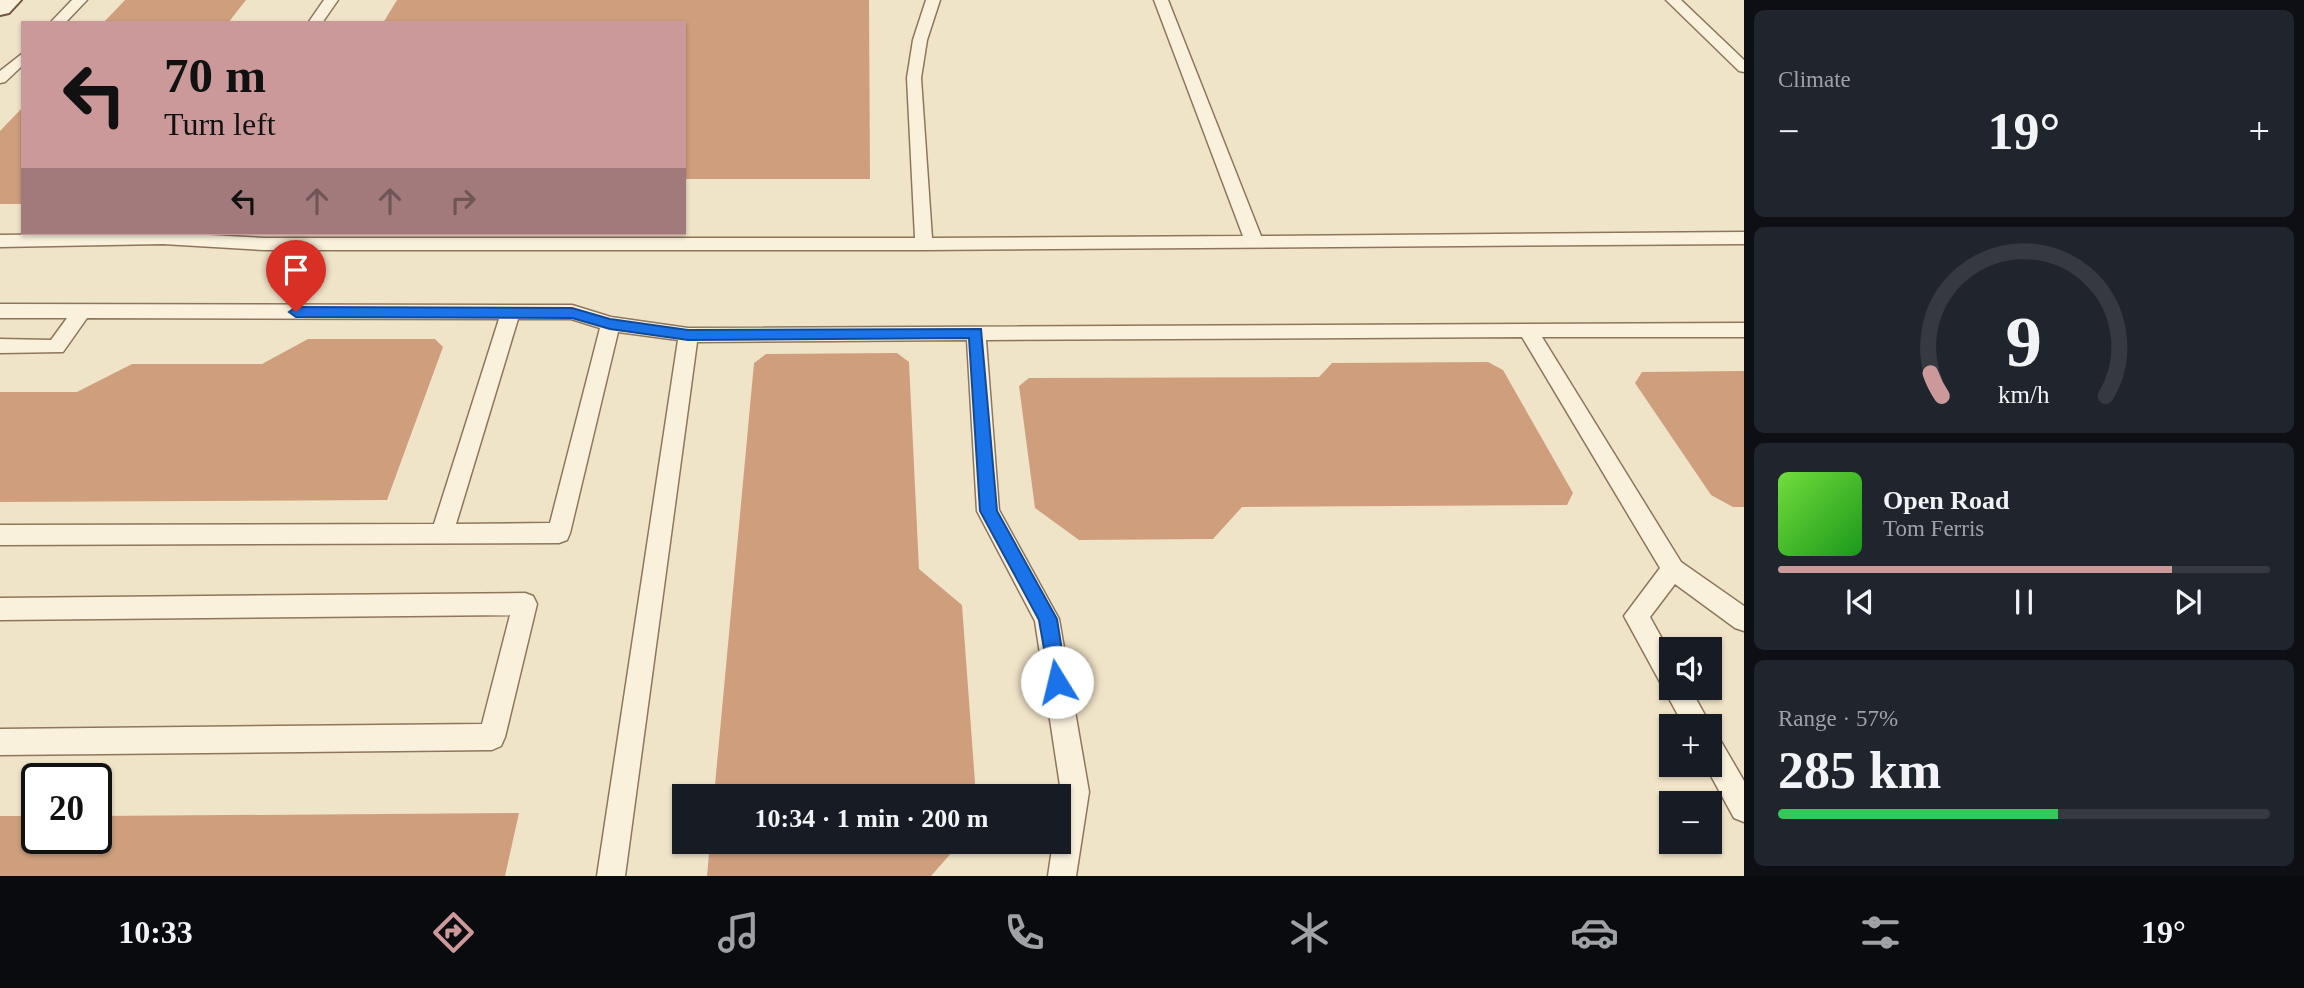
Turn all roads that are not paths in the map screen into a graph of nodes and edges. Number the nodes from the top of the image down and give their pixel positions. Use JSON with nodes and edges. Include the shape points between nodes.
{"nodes":[{"id":1,"x":9,"y":0,"type":"edge"},
{"id":2,"x":80,"y":0,"type":"edge"},
{"id":3,"x":331,"y":0,"type":"edge"},
{"id":4,"x":933,"y":0,"type":"edge"},
{"id":5,"x":1161,"y":0,"type":"edge"},
{"id":6,"x":1673,"y":0,"type":"edge"},
{"id":7,"x":0,"y":8,"type":"edge"},
{"id":8,"x":59,"y":21,"type":"edge"},
{"id":9,"x":316,"y":21,"type":"edge"},
{"id":10,"x":21,"y":59,"type":"edge"},
{"id":11,"x":1744,"y":68,"type":"edge"},
{"id":12,"x":0,"y":79,"type":"edge"},
{"id":13,"x":165,"y":235,"type":"edge"},
{"id":14,"x":1744,"y":238,"type":"edge"},
{"id":15,"x":0,"y":241,"type":"edge"},
{"id":16,"x":1254,"y":241,"type":"junction"},
{"id":17,"x":924,"y":244,"type":"junction"},
{"id":18,"x":0,"y":311,"type":"edge"},
{"id":19,"x":82,"y":311,"type":"junction"},
{"id":20,"x":511,"y":312,"type":"junction"},
{"id":21,"x":610,"y":324,"type":"junction"},
{"id":22,"x":1528,"y":330,"type":"junction"},
{"id":23,"x":1744,"y":330,"type":"edge"},
{"id":24,"x":976,"y":333,"type":"junction"},
{"id":25,"x":688,"y":335,"type":"junction"},
{"id":26,"x":0,"y":346,"type":"edge"},
{"id":27,"x":0,"y":534,"type":"edge"},
{"id":28,"x":442,"y":534,"type":"junction"},
{"id":29,"x":1672,"y":569,"type":"junction"},
{"id":30,"x":0,"y":609,"type":"edge"},
{"id":31,"x":1744,"y":621,"type":"edge"},
{"id":32,"x":1659,"y":657,"type":"edge"},
{"id":33,"x":0,"y":741,"type":"edge"},
{"id":34,"x":1722,"y":768,"type":"edge"},
{"id":35,"x":1744,"y":807,"type":"edge"},
{"id":36,"x":611,"y":876,"type":"edge"},
{"id":37,"x":1062,"y":876,"type":"edge"}],
"edges":[{"from":1,"to":7,"type":"main road"},
{"from":2,"to":8,"type":"lane"},
{"from":3,"to":9,"type":"lane"},
{"from":4,"to":17,"type":"lane","via":[[914,78]]},
{"from":5,"to":16,"type":"lane"},
{"from":6,"to":11,"type":"lane"},
{"from":10,"to":12,"type":"lane"},
{"from":13,"to":15,"type":"lane"},
{"from":13,"to":17,"type":"lane","via":[[264,244]]},
{"from":14,"to":16,"type":"lane"},
{"from":16,"to":17,"type":"lane"},
{"from":18,"to":19,"type":"lane"},
{"from":19,"to":20,"type":"lane"},
{"from":19,"to":26,"type":"lane","via":[[56,347]]},
{"from":20,"to":21,"type":"lane","via":[[572,313]]},
{"from":20,"to":28,"type":"lane"},
{"from":21,"to":25,"type":"lane"},
{"from":21,"to":28,"type":"lane","via":[[559,533]]},
{"from":22,"to":23,"type":"lane"},
{"from":22,"to":24,"type":"lane"},
{"from":22,"to":29,"type":"lane"},
{"from":24,"to":25,"type":"lane"},
{"from":24,"to":37,"type":"lane","via":[[988,511],[1048,619],[1075,792]]},
{"from":25,"to":36,"type":"lane"},
{"from":27,"to":28,"type":"lane"},
{"from":29,"to":31,"type":"lane"},
{"from":29,"to":32,"type":"lane","via":[[1636,616]]},
{"from":30,"to":33,"type":"lane","via":[[525,604],[492,737]]},
{"from":34,"to":35,"type":"lane"}]}
